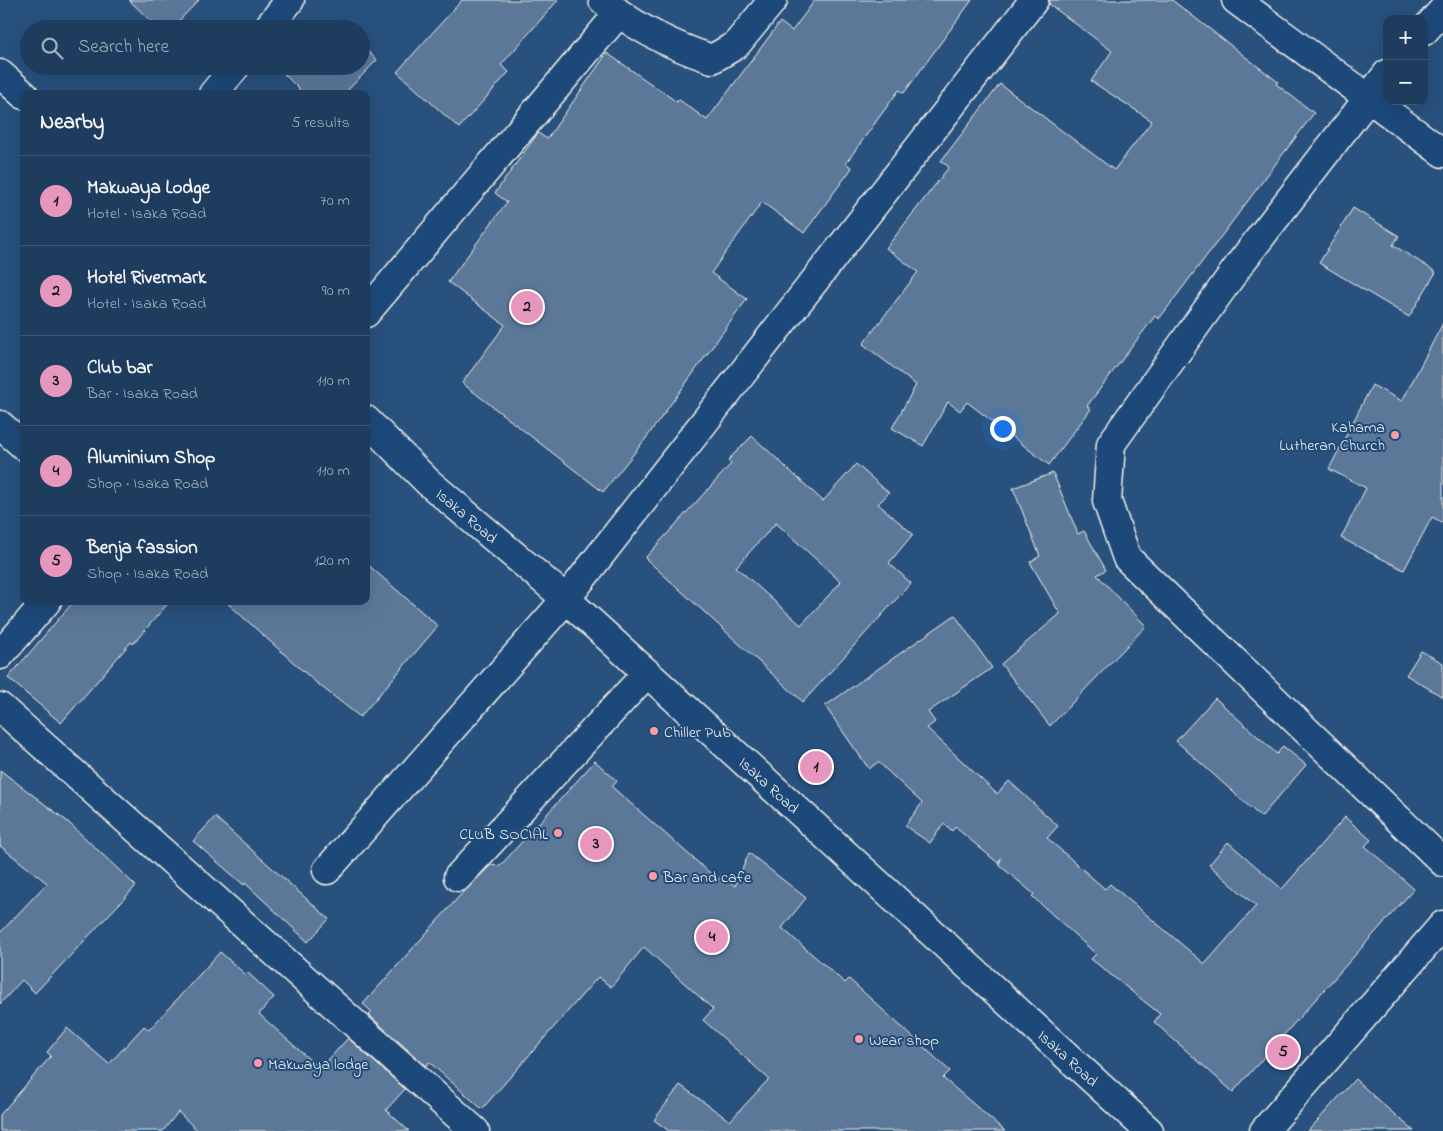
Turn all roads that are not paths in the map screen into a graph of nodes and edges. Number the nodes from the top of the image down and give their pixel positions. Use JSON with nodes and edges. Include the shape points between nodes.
{"nodes":[{"id":1,"x":290,"y":0,"type":"edge"},
{"id":2,"x":773,"y":0,"type":"edge"},
{"id":3,"x":1034,"y":0,"type":"edge"},
{"id":4,"x":1236,"y":0,"type":"edge"},
{"id":5,"x":610,"y":7,"type":"edge"},
{"id":6,"x":1443,"y":10,"type":"edge"},
{"id":7,"x":274,"y":20,"type":"edge"},
{"id":8,"x":1428,"y":27,"type":"edge"},
{"id":9,"x":0,"y":74,"type":"edge"},
{"id":10,"x":229,"y":75,"type":"edge"},
{"id":11,"x":1383,"y":79,"type":"edge"},
{"id":12,"x":216,"y":90,"type":"edge"},
{"id":13,"x":20,"y":92,"type":"edge"},
{"id":14,"x":1368,"y":96,"type":"junction"},
{"id":15,"x":1443,"y":153,"type":"edge"},
{"id":16,"x":370,"y":308,"type":"edge"},
{"id":17,"x":370,"y":424,"type":"edge"},
{"id":18,"x":0,"y":425,"type":"edge"},
{"id":19,"x":20,"y":442,"type":"edge"},
{"id":20,"x":566,"y":599,"type":"junction"},
{"id":21,"x":44,"y":605,"type":"edge"},
{"id":22,"x":0,"y":655,"type":"edge"},
{"id":23,"x":647,"y":673,"type":"junction"},
{"id":24,"x":0,"y":707,"type":"edge"},
{"id":25,"x":1443,"y":862,"type":"edge"},
{"id":26,"x":327,"y":870,"type":"dead end"},
{"id":27,"x":458,"y":877,"type":"dead end"},
{"id":28,"x":1443,"y":925,"type":"edge"},
{"id":29,"x":475,"y":1131,"type":"edge"},
{"id":30,"x":1150,"y":1131,"type":"edge"},
{"id":31,"x":1264,"y":1131,"type":"edge"}],
"edges":[{"from":1,"to":7,"type":"street"},
{"from":2,"to":5,"type":"street","via":[[736,45],[712,59],[678,48]]},
{"from":3,"to":20,"type":"street"},
{"from":4,"to":14,"type":"street"},
{"from":5,"to":16,"type":"street"},
{"from":6,"to":8,"type":"street"},
{"from":9,"to":13,"type":"street"},
{"from":10,"to":12,"type":"street"},
{"from":11,"to":14,"type":"street"},
{"from":14,"to":15,"type":"street"},
{"from":14,"to":25,"type":"street","via":[[1242,261],[1111,444],[1107,501],[1127,558]]},
{"from":17,"to":20,"type":"street","name":"Isaka Road","via":[[428,482]]},
{"from":18,"to":19,"type":"street"},
{"from":20,"to":23,"type":"street","name":"Isaka Road"},
{"from":20,"to":26,"type":"street"},
{"from":21,"to":22,"type":"street"},
{"from":23,"to":27,"type":"street"},
{"from":23,"to":30,"type":"street","name":"Isaka Road"},
{"from":24,"to":29,"type":"street"},
{"from":28,"to":31,"type":"street"}]}
